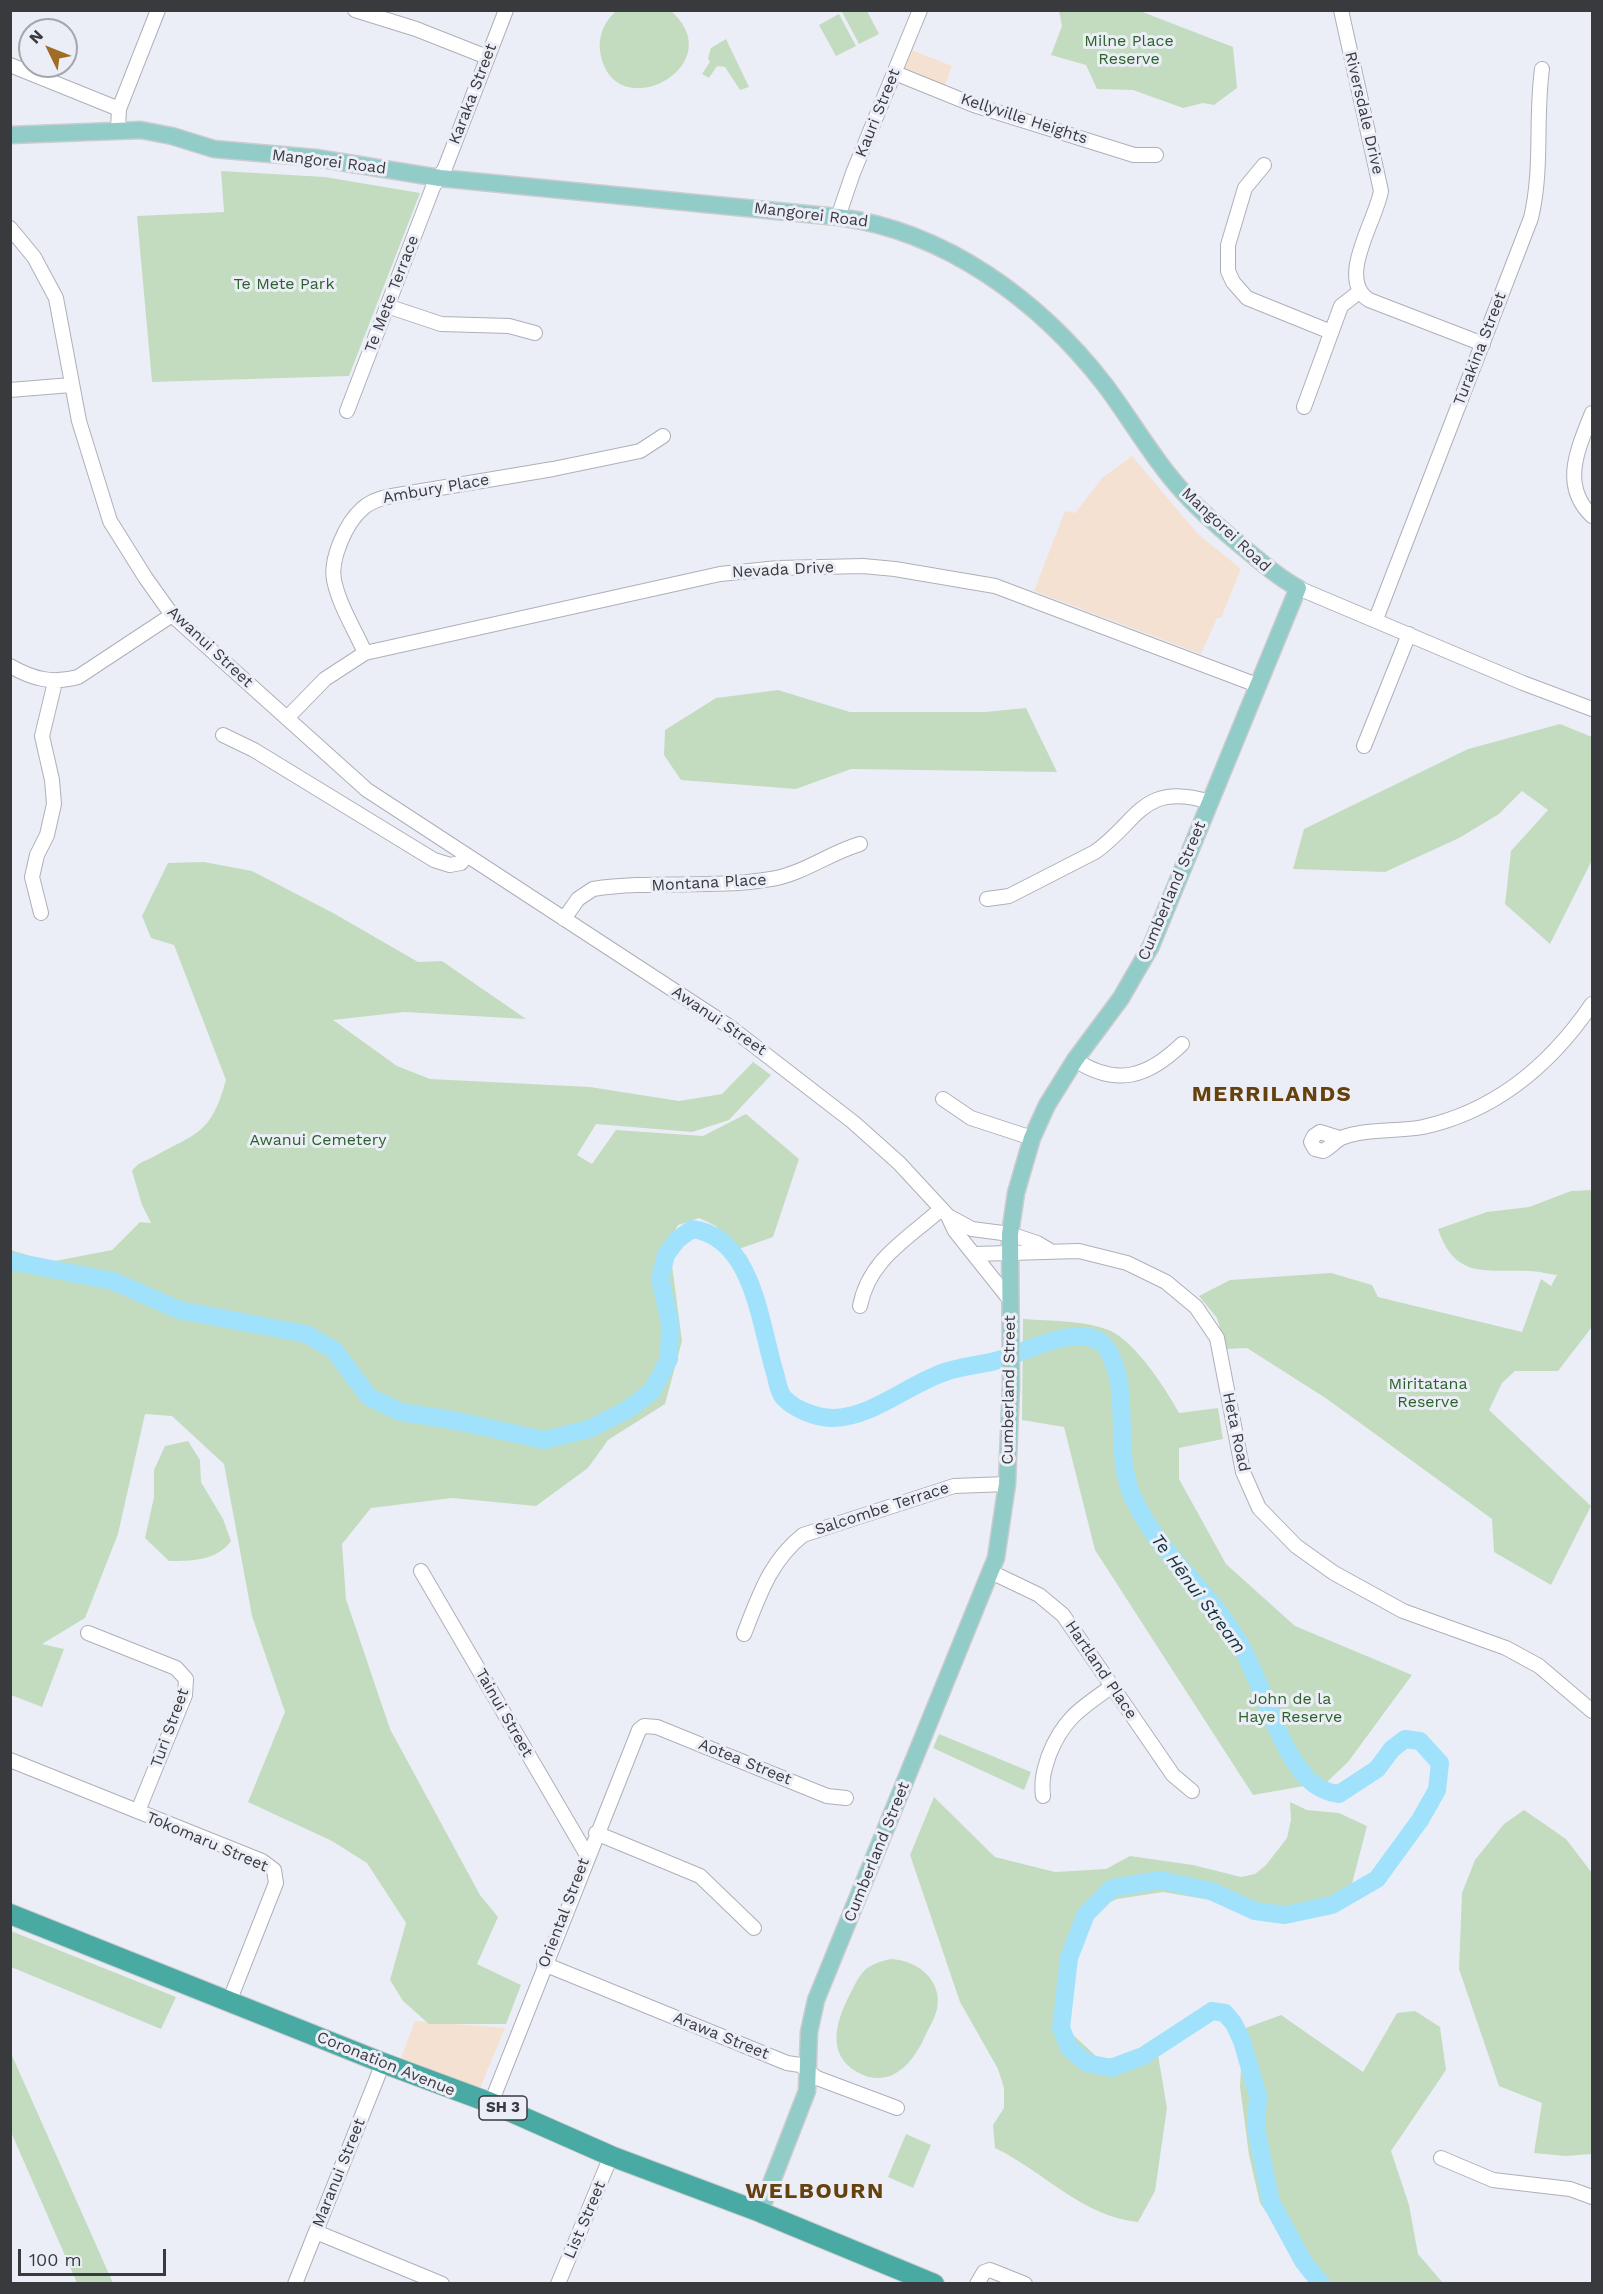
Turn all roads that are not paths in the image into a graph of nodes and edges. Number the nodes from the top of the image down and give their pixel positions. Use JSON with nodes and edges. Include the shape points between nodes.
{"nodes":[{"id":1,"x":158,"y":10,"type":"edge"},
{"id":2,"x":355,"y":10,"type":"edge"},
{"id":3,"x":506,"y":10,"type":"edge"},
{"id":4,"x":920,"y":10,"type":"edge"},
{"id":5,"x":1341,"y":10,"type":"edge"},
{"id":6,"x":487,"y":57,"type":"junction"},
{"id":7,"x":10,"y":65,"type":"edge"},
{"id":8,"x":1542,"y":69,"type":"dead end"},
{"id":9,"x":895,"y":73,"type":"junction"},
{"id":10,"x":119,"y":109,"type":"junction"},
{"id":11,"x":118,"y":130,"type":"junction"},
{"id":12,"x":10,"y":135,"type":"edge"},
{"id":13,"x":1156,"y":155,"type":"dead end"},
{"id":14,"x":1263,"y":165,"type":"dead end"},
{"id":15,"x":440,"y":178,"type":"junction"},
{"id":16,"x":838,"y":217,"type":"junction"},
{"id":17,"x":10,"y":228,"type":"edge"},
{"id":18,"x":1359,"y":292,"type":"junction"},
{"id":19,"x":387,"y":306,"type":"junction"},
{"id":20,"x":1331,"y":332,"type":"junction"},
{"id":21,"x":535,"y":333,"type":"dead end"},
{"id":22,"x":1483,"y":344,"type":"junction"},
{"id":23,"x":71,"y":386,"type":"junction"},
{"id":24,"x":10,"y":390,"type":"edge"},
{"id":25,"x":1304,"y":407,"type":"dead end"},
{"id":26,"x":347,"y":411,"type":"dead end"},
{"id":27,"x":1593,"y":413,"type":"edge"},
{"id":28,"x":663,"y":436,"type":"dead end"},
{"id":29,"x":1593,"y":516,"type":"edge"},
{"id":30,"x":1298,"y":588,"type":"junction"},
{"id":31,"x":172,"y":615,"type":"junction"},
{"id":32,"x":1376,"y":619,"type":"junction"},
{"id":33,"x":1409,"y":634,"type":"junction"},
{"id":34,"x":365,"y":653,"type":"junction"},
{"id":35,"x":10,"y":666,"type":"edge"},
{"id":36,"x":55,"y":682,"type":"junction"},
{"id":37,"x":1257,"y":685,"type":"junction"},
{"id":38,"x":1593,"y":709,"type":"edge"},
{"id":39,"x":287,"y":718,"type":"junction"},
{"id":40,"x":223,"y":735,"type":"dead end"},
{"id":41,"x":1364,"y":746,"type":"dead end"},
{"id":42,"x":1210,"y":802,"type":"junction"},
{"id":43,"x":860,"y":844,"type":"dead end"},
{"id":44,"x":466,"y":856,"type":"junction"},
{"id":45,"x":987,"y":899,"type":"dead end"},
{"id":46,"x":41,"y":913,"type":"dead end"},
{"id":47,"x":564,"y":919,"type":"junction"},
{"id":48,"x":1593,"y":1004,"type":"edge"},
{"id":49,"x":1182,"y":1044,"type":"dead end"},
{"id":50,"x":1075,"y":1060,"type":"junction"},
{"id":51,"x":943,"y":1099,"type":"dead end"},
{"id":52,"x":1032,"y":1138,"type":"junction"},
{"id":53,"x":1340,"y":1138,"type":"dead end"},
{"id":54,"x":944,"y":1212,"type":"junction"},
{"id":55,"x":1010,"y":1234,"type":"junction"},
{"id":56,"x":1049,"y":1250,"type":"junction"},
{"id":57,"x":974,"y":1254,"type":"junction"},
{"id":58,"x":1010,"y":1254,"type":"junction"},
{"id":59,"x":1010,"y":1300,"type":"junction"},
{"id":60,"x":860,"y":1306,"type":"dead end"},
{"id":61,"x":1007,"y":1484,"type":"junction"},
{"id":62,"x":421,"y":1571,"type":"dead end"},
{"id":63,"x":991,"y":1572,"type":"junction"},
{"id":64,"x":88,"y":1633,"type":"dead end"},
{"id":65,"x":744,"y":1634,"type":"dead end"},
{"id":66,"x":1111,"y":1686,"type":"junction"},
{"id":67,"x":1593,"y":1711,"type":"edge"},
{"id":68,"x":644,"y":1726,"type":"joint"},
{"id":69,"x":10,"y":1760,"type":"edge"},
{"id":70,"x":1192,"y":1791,"type":"dead end"},
{"id":71,"x":1043,"y":1796,"type":"dead end"},
{"id":72,"x":846,"y":1798,"type":"dead end"},
{"id":73,"x":138,"y":1811,"type":"junction"},
{"id":74,"x":596,"y":1833,"type":"junction"},
{"id":75,"x":587,"y":1855,"type":"junction"},
{"id":76,"x":10,"y":1914,"type":"edge"},
{"id":77,"x":754,"y":1928,"type":"dead end"},
{"id":78,"x":544,"y":1964,"type":"junction"},
{"id":79,"x":230,"y":2002,"type":"junction"},
{"id":80,"x":383,"y":2063,"type":"junction"},
{"id":81,"x":808,"y":2071,"type":"junction"},
{"id":82,"x":491,"y":2103,"type":"junction"},
{"id":83,"x":897,"y":2108,"type":"dead end"},
{"id":84,"x":611,"y":2156,"type":"junction"},
{"id":85,"x":1441,"y":2158,"type":"dead end"},
{"id":86,"x":1593,"y":2197,"type":"edge"},
{"id":87,"x":760,"y":2212,"type":"junction"},
{"id":88,"x":316,"y":2232,"type":"junction"},
{"id":89,"x":898,"y":2276,"type":"edge"},
{"id":90,"x":929,"y":2282,"type":"edge"},
{"id":91,"x":295,"y":2283,"type":"edge"},
{"id":92,"x":442,"y":2283,"type":"edge"},
{"id":93,"x":558,"y":2283,"type":"edge"},
{"id":94,"x":977,"y":2283,"type":"edge"},
{"id":95,"x":1025,"y":2283,"type":"edge"}],
"edges":[{"from":1,"to":10,"type":"street"},
{"from":2,"to":6,"type":"street"},
{"from":3,"to":6,"type":"street","name":"Karaka Street"},
{"from":4,"to":9,"type":"street","name":"Kauri Street"},
{"from":5,"to":18,"type":"street","name":"Riversdale Drive","via":[[1381,191],[1356,265]]},
{"from":6,"to":15,"type":"street","name":"Karaka Street"},
{"from":7,"to":10,"type":"street"},
{"from":8,"to":22,"type":"street","name":"Turakina Street","via":[[1538,99],[1539,181]]},
{"from":9,"to":13,"type":"street","name":"Kellyville Heights","via":[[974,105],[1134,155]]},
{"from":9,"to":16,"type":"street","name":"Kauri Street"},
{"from":10,"to":11,"type":"street"},
{"from":11,"to":12,"type":"main road","name":"Mangorei Road"},
{"from":11,"to":15,"type":"main road","name":"Mangorei Road","via":[[154,132],[214,149],[316,158]]},
{"from":14,"to":20,"type":"street","via":[[1245,188],[1228,245],[1228,271],[1247,298]]},
{"from":15,"to":16,"type":"main road","name":"Mangorei Road"},
{"from":15,"to":19,"type":"street","name":"Te Mete Terrace","via":[[433,187]]},
{"from":16,"to":30,"type":"main road","name":"Mangorei Road","via":[[877,223],[914,236],[966,261],[1015,294],[1094,372],[1185,495],[1274,574]]},
{"from":17,"to":23,"type":"street","name":"Awanui Street","via":[[34,257],[56,298]]},
{"from":18,"to":20,"type":"street","via":[[1341,306]]},
{"from":18,"to":22,"type":"street","via":[[1382,305]]},
{"from":19,"to":21,"type":"street","via":[[441,324],[509,326]]},
{"from":19,"to":26,"type":"street","name":"Te Mete Terrace"},
{"from":20,"to":25,"type":"street"},
{"from":22,"to":32,"type":"street","name":"Turakina Street"},
{"from":23,"to":24,"type":"street"},
{"from":23,"to":31,"type":"street","name":"Awanui Street","via":[[110,521]]},
{"from":27,"to":29,"type":"street","via":[[1573,466],[1573,482],[1584,507]]},
{"from":28,"to":34,"type":"street","name":"Ambury Place","via":[[640,451],[386,496],[361,509],[352,521],[334,567],[334,581]]},
{"from":30,"to":32,"type":"street","name":"Mangorei Road"},
{"from":30,"to":37,"type":"main road","name":"Cumberland Street"},
{"from":31,"to":36,"type":"street","via":[[94,668],[78,677]]},
{"from":31,"to":39,"type":"street","name":"Awanui Street"},
{"from":32,"to":33,"type":"street","name":"Mangorei Road"},
{"from":33,"to":38,"type":"street","name":"Mangorei Road"},
{"from":33,"to":41,"type":"street"},
{"from":34,"to":37,"type":"street","name":"Nevada Drive","via":[[720,574],[778,567],[862,566],[995,586]]},
{"from":34,"to":39,"type":"street","name":"Nevada Drive","via":[[324,678]]},
{"from":35,"to":36,"type":"street"},
{"from":36,"to":46,"type":"street","via":[[42,736],[54,804],[32,877]]},
{"from":37,"to":42,"type":"main road","name":"Cumberland Street"},
{"from":39,"to":44,"type":"street","name":"Awanui Street","via":[[367,790]]},
{"from":40,"to":44,"type":"street","via":[[434,860],[450,865],[461,863]]},
{"from":42,"to":45,"type":"street","via":[[1178,796],[1152,802],[1140,808],[1095,852],[1009,896]]},
{"from":42,"to":50,"type":"main road","name":"Cumberland Street","via":[[1151,946],[1121,998]]},
{"from":43,"to":47,"type":"street","name":"Montana Place","via":[[775,879],[593,889],[578,899]]},
{"from":44,"to":47,"type":"street","name":"Awanui Street"},
{"from":47,"to":54,"type":"street","name":"Awanui Street","via":[[751,1041],[877,1143]]},
{"from":48,"to":53,"type":"street","via":[[1544,1064],[1487,1104],[1423,1127]]},
{"from":49,"to":50,"type":"street","via":[[1155,1067],[1127,1076],[1106,1075]]},
{"from":50,"to":52,"type":"main road","name":"Cumberland Street"},
{"from":51,"to":52,"type":"street","via":[[971,1118]]},
{"from":52,"to":55,"type":"main road","name":"Cumberland Street","via":[[1016,1193]]},
{"from":54,"to":55,"type":"street","name":"Awanui Street","via":[[972,1229]]},
{"from":54,"to":57,"type":"street","name":"Awanui Street"},
{"from":54,"to":60,"type":"street","via":[[876,1267],[867,1280]]},
{"from":55,"to":56,"type":"street","name":"Heta Road"},
{"from":55,"to":58,"type":"main road","name":"Cumberland Street"},
{"from":56,"to":58,"type":"street","name":"Heta Road"},
{"from":56,"to":67,"type":"street","name":"Heta Road","via":[[1102,1255],[1127,1263],[1166,1282],[1196,1307],[1217,1338],[1243,1472],[1259,1508],[1296,1546],[1334,1574],[1403,1611],[1506,1648],[1539,1666]]},
{"from":57,"to":58,"type":"street"},
{"from":57,"to":59,"type":"street","name":"Awanui Street"},
{"from":58,"to":59,"type":"main road","name":"Cumberland Street"},
{"from":59,"to":61,"type":"main road","name":"Cumberland Street"},
{"from":61,"to":63,"type":"main road","name":"Cumberland Street","via":[[1000,1543]]},
{"from":61,"to":65,"type":"street","name":"Salcombe Terrace","via":[[954,1486],[803,1535],[788,1547],[766,1578]]},
{"from":62,"to":75,"type":"street","name":"Tainui Street"},
{"from":63,"to":66,"type":"street","name":"Hartland Place","via":[[1054,1606]]},
{"from":63,"to":81,"type":"main road","name":"Cumberland Street","via":[[816,2000],[809,2032]]},
{"from":64,"to":73,"type":"street","name":"Turi Street","via":[[176,1668],[186,1679],[185,1695]]},
{"from":66,"to":70,"type":"street","name":"Hartland Place","via":[[1173,1776]]},
{"from":66,"to":71,"type":"street","via":[[1070,1718],[1058,1734],[1041,1779]]},
{"from":68,"to":72,"type":"street","name":"Aotea Street","via":[[657,1727],[827,1796]]},
{"from":68,"to":74,"type":"street","name":"Oriental Street","via":[[635,1736]]},
{"from":69,"to":73,"type":"street","name":"Tokomaru Street"},
{"from":73,"to":79,"type":"street","name":"Tokomaru Street","via":[[262,1861],[274,1870],[276,1883]]},
{"from":74,"to":75,"type":"street","name":"Oriental Street"},
{"from":74,"to":77,"type":"street","via":[[700,1876]]},
{"from":75,"to":78,"type":"street","name":"Oriental Street"},
{"from":76,"to":79,"type":"highway","name":"Coronation Avenue","number":"SH 3"},
{"from":78,"to":81,"type":"street","name":"Arawa Street"},
{"from":78,"to":82,"type":"street","name":"Oriental Street"},
{"from":79,"to":80,"type":"highway","name":"Coronation Avenue","number":"SH 3"},
{"from":80,"to":82,"type":"highway","name":"Coronation Avenue","number":"SH 3"},
{"from":80,"to":88,"type":"street","name":"Maranui Street"},
{"from":81,"to":83,"type":"street","name":"Arawa Street","via":[[817,2078]]},
{"from":81,"to":87,"type":"main road","name":"Cumberland Street","via":[[802,2109]]},
{"from":82,"to":84,"type":"highway","name":"Coronation Avenue","number":"SH 3"},
{"from":84,"to":87,"type":"highway","name":"Coronation Avenue","number":"SH 3"},
{"from":84,"to":93,"type":"street","name":"List Street"},
{"from":85,"to":86,"type":"street","via":[[1493,2180],[1561,2187]]},
{"from":87,"to":89,"type":"highway","name":"Coronation Avenue","number":"SH 3"},
{"from":88,"to":91,"type":"street","name":"Maranui Street"},
{"from":88,"to":92,"type":"street"},
{"from":89,"to":90,"type":"highway","name":"Coronation Avenue","number":"SH 3"},
{"from":94,"to":95,"type":"street","via":[[990,2270]]}]}
